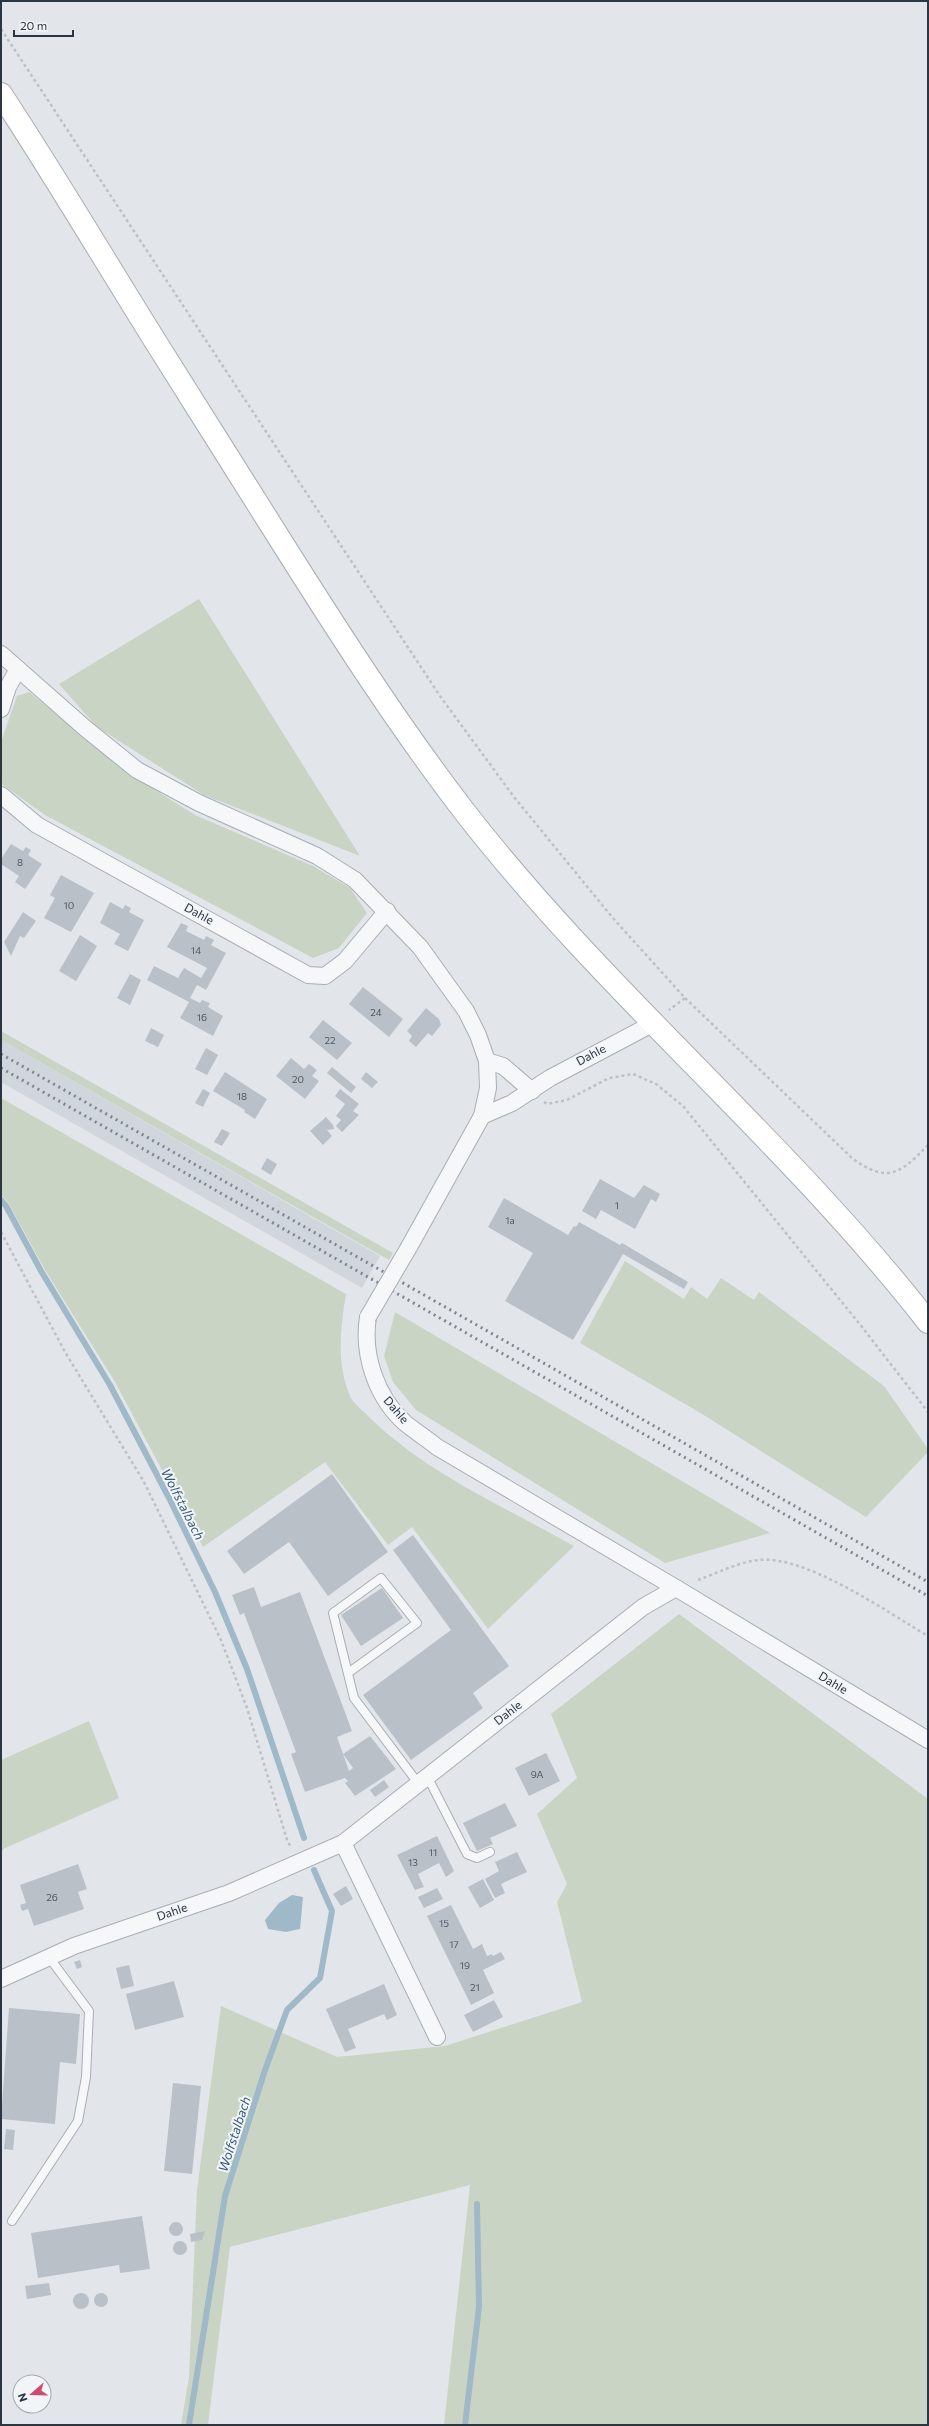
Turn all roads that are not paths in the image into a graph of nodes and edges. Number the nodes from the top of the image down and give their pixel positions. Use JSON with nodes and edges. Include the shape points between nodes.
{"nodes":[{"id":1,"x":1,"y":94,"type":"edge"},
{"id":2,"x":1,"y":654,"type":"edge"},
{"id":3,"x":18,"y":669,"type":"junction"},
{"id":4,"x":1,"y":709,"type":"edge"},
{"id":5,"x":1,"y":795,"type":"edge"},
{"id":6,"x":387,"y":911,"type":"junction"},
{"id":7,"x":654,"y":1023,"type":"junction"},
{"id":8,"x":487,"y":1061,"type":"junction"},
{"id":9,"x":532,"y":1091,"type":"junction"},
{"id":10,"x":482,"y":1116,"type":"junction"},
{"id":11,"x":928,"y":1322,"type":"edge"},
{"id":12,"x":676,"y":1588,"type":"junction"},
{"id":13,"x":348,"y":1673,"type":"junction"},
{"id":14,"x":928,"y":1740,"type":"edge"},
{"id":15,"x":423,"y":1779,"type":"junction"},
{"id":16,"x":343,"y":1843,"type":"junction"},
{"id":17,"x":490,"y":1852,"type":"dead end"},
{"id":18,"x":48,"y":1956,"type":"junction"},
{"id":19,"x":1,"y":1979,"type":"edge"},
{"id":20,"x":437,"y":2037,"type":"dead end"},
{"id":21,"x":12,"y":2221,"type":"dead end"}],
"edges":[{"from":1,"to":7,"type":"main road","via":[[250,492],[401,725],[464,811],[523,884]]},
{"from":2,"to":3,"type":"street","name":"Dahle"},
{"from":3,"to":4,"type":"street","via":[[8,687]]},
{"from":3,"to":6,"type":"street","name":"Dahle","via":[[137,770],[198,803],[317,856],[355,880]]},
{"from":5,"to":6,"type":"street","name":"Dahle","via":[[37,825],[308,975],[325,976],[345,961]]},
{"from":6,"to":8,"type":"street","name":"Dahle","via":[[420,947],[466,1010]]},
{"from":7,"to":9,"type":"street","name":"Dahle","via":[[550,1078]]},
{"from":7,"to":11,"type":"main road","via":[[820,1195],[896,1280]]},
{"from":8,"to":9,"type":"street","via":[[503,1066]]},
{"from":8,"to":10,"type":"street","name":"Dahle","via":[[488,1088]]},
{"from":9,"to":10,"type":"street","name":"Dahle"},
{"from":10,"to":12,"type":"street","name":"Dahle","bridge":true,"via":[[368,1317],[365,1335],[369,1362],[381,1392],[404,1422],[437,1447]]},
{"from":12,"to":14,"type":"street","name":"Dahle"},
{"from":12,"to":15,"type":"street","name":"Dahle","via":[[643,1607]]},
{"from":13,"to":13,"type":"lane","via":[[333,1613],[381,1578],[417,1623]]},
{"from":13,"to":15,"type":"lane","via":[[354,1698]]},
{"from":15,"to":16,"type":"street","name":"Dahle"},
{"from":15,"to":17,"type":"lane","via":[[467,1854],[477,1858]]},
{"from":16,"to":18,"type":"street","name":"Dahle","via":[[229,1893]]},
{"from":16,"to":20,"type":"street"},
{"from":18,"to":19,"type":"street","name":"Dahle"},
{"from":18,"to":21,"type":"lane","via":[[88,2012],[86,2077],[78,2121]]}]}
